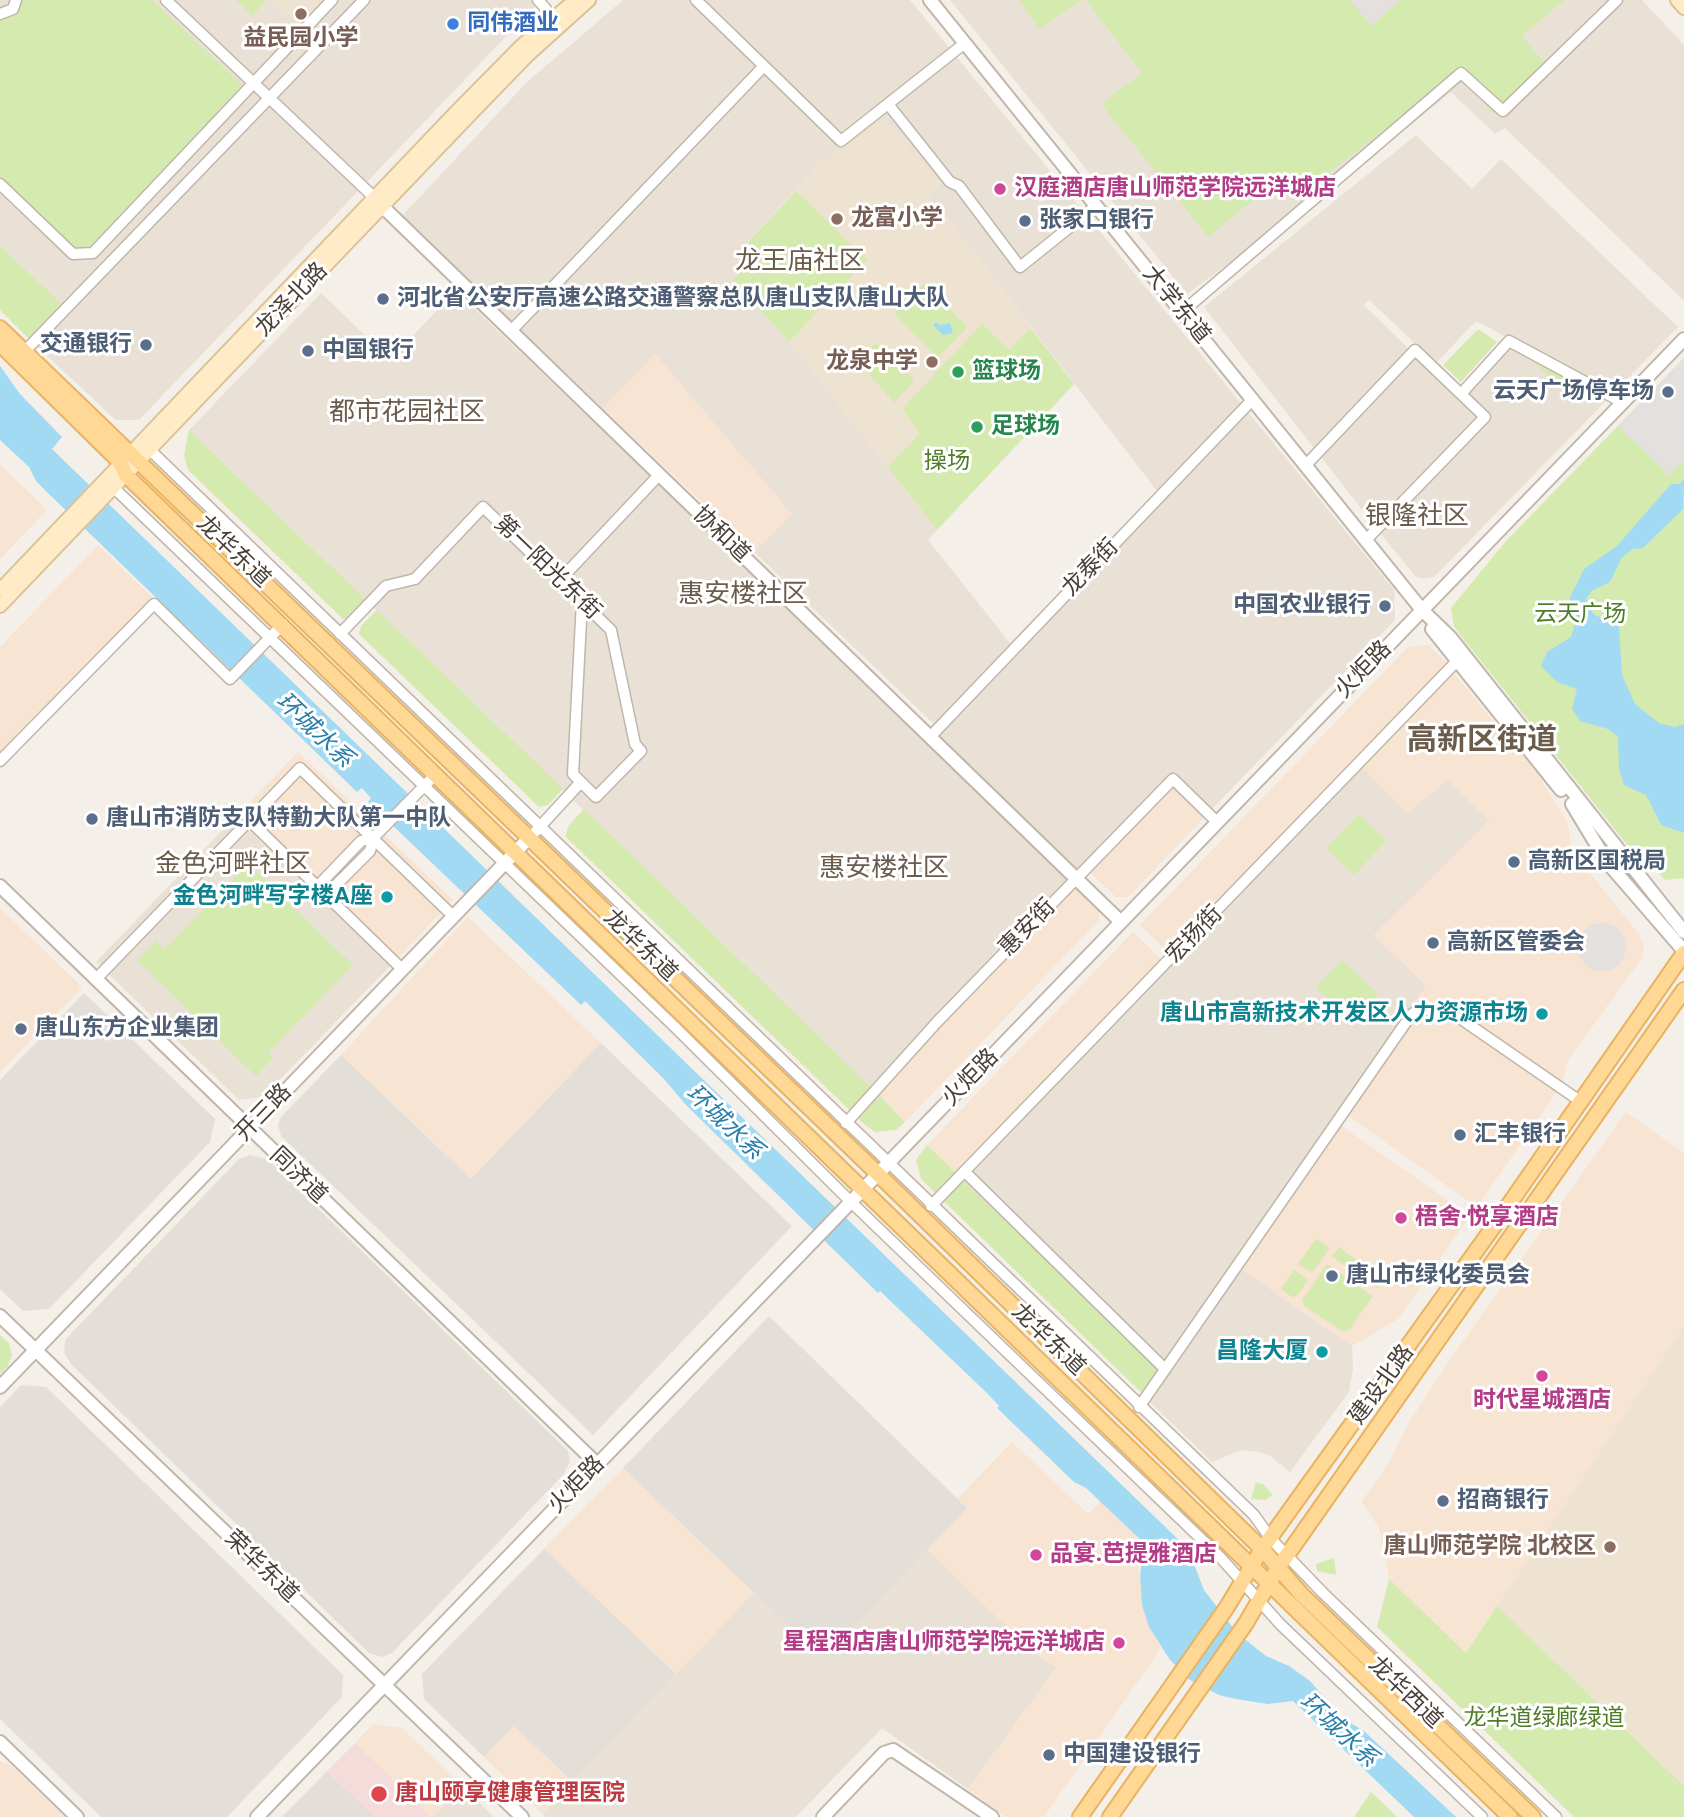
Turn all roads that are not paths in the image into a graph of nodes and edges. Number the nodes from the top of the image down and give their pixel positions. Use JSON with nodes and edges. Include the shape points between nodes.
{"nodes":[{"id":1,"x":16,"y":0,"type":"edge"},
{"id":2,"x":166,"y":0,"type":"edge"},
{"id":3,"x":332,"y":0,"type":"edge"},
{"id":4,"x":364,"y":0,"type":"edge"},
{"id":5,"x":538,"y":0,"type":"edge"},
{"id":6,"x":575,"y":0,"type":"edge"},
{"id":7,"x":589,"y":0,"type":"edge"},
{"id":8,"x":696,"y":0,"type":"edge"},
{"id":9,"x":930,"y":0,"type":"edge"},
{"id":10,"x":1617,"y":0,"type":"edge"},
{"id":11,"x":1677,"y":0,"type":"edge"},
{"id":12,"x":1684,"y":8,"type":"edge"},
{"id":13,"x":546,"y":9,"type":"dead end"},
{"id":14,"x":0,"y":14,"type":"edge"},
{"id":15,"x":965,"y":43,"type":"junction"},
{"id":16,"x":764,"y":66,"type":"junction"},
{"id":17,"x":253,"y":83,"type":"junction"},
{"id":18,"x":270,"y":98,"type":"junction"},
{"id":19,"x":888,"y":104,"type":"junction"},
{"id":20,"x":0,"y":184,"type":"edge"},
{"id":21,"x":378,"y":202,"type":"junction"},
{"id":22,"x":1096,"y":206,"type":"junction"},
{"id":23,"x":1181,"y":313,"type":"junction"},
{"id":24,"x":0,"y":328,"type":"edge"},
{"id":25,"x":511,"y":331,"type":"junction"},
{"id":26,"x":1684,"y":338,"type":"edge"},
{"id":27,"x":0,"y":344,"type":"edge"},
{"id":28,"x":24,"y":352,"type":"junction"},
{"id":29,"x":1461,"y":394,"type":"junction"},
{"id":30,"x":1253,"y":399,"type":"junction"},
{"id":31,"x":1622,"y":402,"type":"junction"},
{"id":32,"x":133,"y":460,"type":"junction"},
{"id":33,"x":1306,"y":465,"type":"junction"},
{"id":34,"x":659,"y":475,"type":"junction"},
{"id":35,"x":105,"y":490,"type":"junction"},
{"id":36,"x":70,"y":523,"type":"junction"},
{"id":37,"x":1366,"y":540,"type":"junction"},
{"id":38,"x":560,"y":580,"type":"junction"},
{"id":39,"x":0,"y":590,"type":"edge"},
{"id":40,"x":582,"y":601,"type":"junction"},
{"id":41,"x":0,"y":606,"type":"edge"},
{"id":42,"x":1422,"y":610,"type":"junction"},
{"id":43,"x":283,"y":624,"type":"junction"},
{"id":44,"x":340,"y":634,"type":"junction"},
{"id":45,"x":265,"y":642,"type":"junction"},
{"id":46,"x":1457,"y":662,"type":"junction"},
{"id":47,"x":930,"y":737,"type":"junction"},
{"id":48,"x":0,"y":761,"type":"edge"},
{"id":49,"x":436,"y":774,"type":"junction"},
{"id":50,"x":581,"y":782,"type":"junction"},
{"id":51,"x":423,"y":787,"type":"junction"},
{"id":52,"x":250,"y":821,"type":"junction"},
{"id":53,"x":1217,"y":822,"type":"junction"},
{"id":54,"x":539,"y":827,"type":"junction"},
{"id":55,"x":377,"y":834,"type":"junction"},
{"id":56,"x":528,"y":839,"type":"junction"},
{"id":57,"x":516,"y":851,"type":"junction"},
{"id":58,"x":499,"y":869,"type":"junction"},
{"id":59,"x":1076,"y":879,"type":"junction"},
{"id":60,"x":0,"y":886,"type":"edge"},
{"id":61,"x":317,"y":887,"type":"junction"},
{"id":62,"x":326,"y":895,"type":"junction"},
{"id":63,"x":453,"y":916,"type":"junction"},
{"id":64,"x":1121,"y":922,"type":"junction"},
{"id":65,"x":1684,"y":932,"type":"edge"},
{"id":66,"x":1684,"y":952,"type":"edge"},
{"id":67,"x":402,"y":969,"type":"junction"},
{"id":68,"x":96,"y":979,"type":"junction"},
{"id":69,"x":1684,"y":989,"type":"edge"},
{"id":70,"x":1580,"y":1101,"type":"junction"},
{"id":71,"x":846,"y":1123,"type":"junction"},
{"id":72,"x":249,"y":1128,"type":"junction"},
{"id":73,"x":883,"y":1169,"type":"junction"},
{"id":74,"x":965,"y":1172,"type":"junction"},
{"id":75,"x":864,"y":1188,"type":"junction"},
{"id":76,"x":846,"y":1206,"type":"junction"},
{"id":77,"x":931,"y":1206,"type":"junction"},
{"id":78,"x":0,"y":1316,"type":"edge"},
{"id":79,"x":35,"y":1350,"type":"junction"},
{"id":80,"x":1165,"y":1369,"type":"junction"},
{"id":81,"x":0,"y":1387,"type":"edge"},
{"id":82,"x":1139,"y":1407,"type":"junction"},
{"id":83,"x":597,"y":1464,"type":"junction"},
{"id":84,"x":1267,"y":1544,"type":"junction"},
{"id":85,"x":1282,"y":1562,"type":"junction"},
{"id":86,"x":1251,"y":1564,"type":"junction"},
{"id":87,"x":1242,"y":1581,"type":"junction"},
{"id":88,"x":1268,"y":1584,"type":"junction"},
{"id":89,"x":1259,"y":1600,"type":"junction"},
{"id":90,"x":384,"y":1685,"type":"junction"},
{"id":91,"x":0,"y":1742,"type":"edge"},
{"id":92,"x":77,"y":1817,"type":"edge"},
{"id":93,"x":257,"y":1817,"type":"edge"},
{"id":94,"x":522,"y":1817,"type":"edge"},
{"id":95,"x":823,"y":1817,"type":"edge"},
{"id":96,"x":992,"y":1817,"type":"edge"},
{"id":97,"x":1080,"y":1817,"type":"edge"},
{"id":98,"x":1110,"y":1817,"type":"edge"},
{"id":99,"x":1482,"y":1817,"type":"edge"},
{"id":100,"x":1510,"y":1817,"type":"edge"},
{"id":101,"x":1533,"y":1817,"type":"edge"},
{"id":102,"x":1556,"y":1817,"type":"edge"}],
"edges":[{"from":1,"to":14,"type":"street","via":[[13,9]]},
{"from":2,"to":17,"type":"street"},
{"from":3,"to":17,"type":"street"},
{"from":4,"to":18,"type":"street"},
{"from":5,"to":13,"type":"street"},
{"from":6,"to":21,"type":"main road","name":"龙泽北路","via":[[522,45]]},
{"from":7,"to":21,"type":"main road","name":"龙泽北路"},
{"from":8,"to":16,"type":"street"},
{"from":9,"to":15,"type":"street","name":"大学东道"},
{"from":10,"to":23,"type":"street","via":[[1503,111],[1461,73]]},
{"from":11,"to":12,"type":"main road"},
{"from":15,"to":19,"type":"street"},
{"from":15,"to":22,"type":"street","name":"大学东道"},
{"from":16,"to":19,"type":"street","via":[[841,141]]},
{"from":16,"to":25,"type":"street"},
{"from":17,"to":18,"type":"street"},
{"from":17,"to":20,"type":"street","via":[[93,253],[73,254]]},
{"from":18,"to":21,"type":"street"},
{"from":18,"to":28,"type":"street"},
{"from":19,"to":22,"type":"street","via":[[950,182],[959,186],[1020,267]]},
{"from":21,"to":25,"type":"street","name":"协和道"},
{"from":21,"to":32,"type":"main road","name":"龙泽北路"},
{"from":21,"to":32,"type":"main road","name":"龙泽北路"},
{"from":22,"to":23,"type":"street","name":"大学东道"},
{"from":23,"to":30,"type":"street","name":"大学东道"},
{"from":24,"to":28,"type":"main road","name":"龙华东道"},
{"from":25,"to":34,"type":"street","name":"协和道"},
{"from":26,"to":31,"type":"street","name":"火炬路"},
{"from":27,"to":32,"type":"main road","name":"龙华东道"},
{"from":28,"to":32,"type":"main road","name":"龙华东道"},
{"from":29,"to":31,"type":"street","via":[[1509,341]]},
{"from":29,"to":33,"type":"street","via":[[1415,349]]},
{"from":29,"to":37,"type":"street","via":[[1485,417]]},
{"from":30,"to":33,"type":"street","name":"大学东道"},
{"from":30,"to":47,"type":"street","name":"龙泰街"},
{"from":31,"to":42,"type":"street","name":"火炬路"},
{"from":32,"to":35,"type":"main road","name":"龙泽北路"},
{"from":32,"to":43,"type":"main road","name":"龙华东道"},
{"from":32,"to":44,"type":"street"},
{"from":32,"to":56,"type":"main road","name":"龙华东道"},
{"from":33,"to":37,"type":"street","name":"大学东道"},
{"from":34,"to":38,"type":"street"},
{"from":34,"to":47,"type":"street","name":"协和道"},
{"from":35,"to":36,"type":"main road","name":"龙泽北路"},
{"from":35,"to":45,"type":"street"},
{"from":36,"to":39,"type":"main road","name":"龙泽北路"},
{"from":36,"to":41,"type":"main road","name":"龙泽北路"},
{"from":37,"to":42,"type":"street","name":"大学东道"},
{"from":38,"to":40,"type":"street","name":"第一阳光东街"},
{"from":38,"to":44,"type":"street","name":"第一阳光东街","via":[[483,507],[415,579],[386,586]]},
{"from":40,"to":50,"type":"street","via":[[573,774]]},
{"from":40,"to":50,"type":"street","name":"第一阳光东街","via":[[611,630],[635,744],[641,751],[596,797]]},
{"from":42,"to":46,"type":"street","name":"大学东道"},
{"from":42,"to":53,"type":"street","name":"火炬路"},
{"from":42,"to":65,"type":"street","name":"大学东道","via":[[1450,638]]},
{"from":43,"to":45,"type":"street"},
{"from":43,"to":49,"type":"main road","name":"龙华东道"},
{"from":44,"to":54,"type":"street"},
{"from":45,"to":48,"type":"street","via":[[230,679],[154,604]]},
{"from":45,"to":51,"type":"street"},
{"from":46,"to":66,"type":"street","name":"大学东道","via":[[1577,809],[1607,862]]},
{"from":46,"to":74,"type":"street","name":"宏扬街"},
{"from":47,"to":59,"type":"street","name":"协和道"},
{"from":49,"to":51,"type":"street"},
{"from":49,"to":57,"type":"main road","name":"龙华东道"},
{"from":50,"to":54,"type":"street"},
{"from":51,"to":55,"type":"street"},
{"from":51,"to":58,"type":"street"},
{"from":52,"to":55,"type":"street","via":[[300,768]]},
{"from":52,"to":61,"type":"street"},
{"from":52,"to":68,"type":"street"},
{"from":53,"to":59,"type":"street","name":"惠安街","via":[[1173,779]]},
{"from":53,"to":64,"type":"street","name":"火炬路"},
{"from":54,"to":56,"type":"street"},
{"from":54,"to":71,"type":"street"},
{"from":55,"to":61,"type":"street","via":[[361,841]]},
{"from":55,"to":62,"type":"street","via":[[370,851]]},
{"from":55,"to":63,"type":"street"},
{"from":56,"to":57,"type":"street","name":"开三路"},
{"from":56,"to":73,"type":"main road","name":"龙华东道"},
{"from":57,"to":58,"type":"street","name":"开三路"},
{"from":57,"to":75,"type":"main road","name":"龙华东道"},
{"from":58,"to":63,"type":"street","name":"开三路"},
{"from":58,"to":76,"type":"street","via":[[667,1019]]},
{"from":59,"to":64,"type":"street","name":"协和道"},
{"from":59,"to":71,"type":"street","name":"惠安街"},
{"from":60,"to":68,"type":"street","name":"同济道"},
{"from":61,"to":62,"type":"street"},
{"from":62,"to":67,"type":"street"},
{"from":63,"to":67,"type":"street","name":"开三路"},
{"from":64,"to":73,"type":"street","name":"火炬路"},
{"from":66,"to":70,"type":"main road","name":"建设北路"},
{"from":67,"to":72,"type":"street","name":"开三路"},
{"from":68,"to":72,"type":"street","name":"同济道"},
{"from":69,"to":85,"type":"main road","name":"建设北路"},
{"from":70,"to":80,"type":"street","via":[[1461,1019],[1419,1010],[1411,1015]]},
{"from":70,"to":84,"type":"main road","name":"建设北路"},
{"from":71,"to":73,"type":"street"},
{"from":72,"to":79,"type":"street","name":"开三路"},
{"from":72,"to":83,"type":"street","name":"同济道"},
{"from":73,"to":75,"type":"street","name":"火炬路"},
{"from":73,"to":77,"type":"street"},
{"from":73,"to":84,"type":"main road","name":"龙华东道"},
{"from":74,"to":77,"type":"street","name":"宏扬街"},
{"from":74,"to":80,"type":"street"},
{"from":75,"to":76,"type":"street","name":"火炬路"},
{"from":75,"to":86,"type":"main road","name":"龙华东道"},
{"from":76,"to":83,"type":"street","name":"火炬路"},
{"from":76,"to":87,"type":"street"},
{"from":77,"to":82,"type":"street"},
{"from":78,"to":79,"type":"street","name":"荣华东道"},
{"from":79,"to":81,"type":"street","name":"开三路"},
{"from":79,"to":90,"type":"street","name":"荣华东道"},
{"from":80,"to":82,"type":"street"},
{"from":82,"to":84,"type":"street","via":[[1254,1515]]},
{"from":83,"to":90,"type":"street","name":"火炬路"},
{"from":84,"to":85,"type":"main road","name":"龙华东道"},
{"from":84,"to":86,"type":"main road","name":"建设北路"},
{"from":85,"to":88,"type":"main road","name":"建设北路"},
{"from":85,"to":101,"type":"main road","name":"龙华西道","via":[[1302,1595]]},
{"from":85,"to":102,"type":"street"},
{"from":86,"to":87,"type":"main road","name":"建设北路"},
{"from":86,"to":88,"type":"main road","name":"龙华东道"},
{"from":87,"to":89,"type":"street"},
{"from":87,"to":97,"type":"main road","name":"建设北路"},
{"from":88,"to":89,"type":"main road","name":"建设北路"},
{"from":88,"to":100,"type":"main road","name":"龙华西道"},
{"from":89,"to":98,"type":"main road","name":"建设北路"},
{"from":89,"to":99,"type":"street"},
{"from":90,"to":93,"type":"street","name":"火炬路"},
{"from":90,"to":94,"type":"street","name":"荣华东道"},
{"from":91,"to":92,"type":"street"},
{"from":95,"to":96,"type":"street","via":[[884,1753],[893,1750]]}]}
